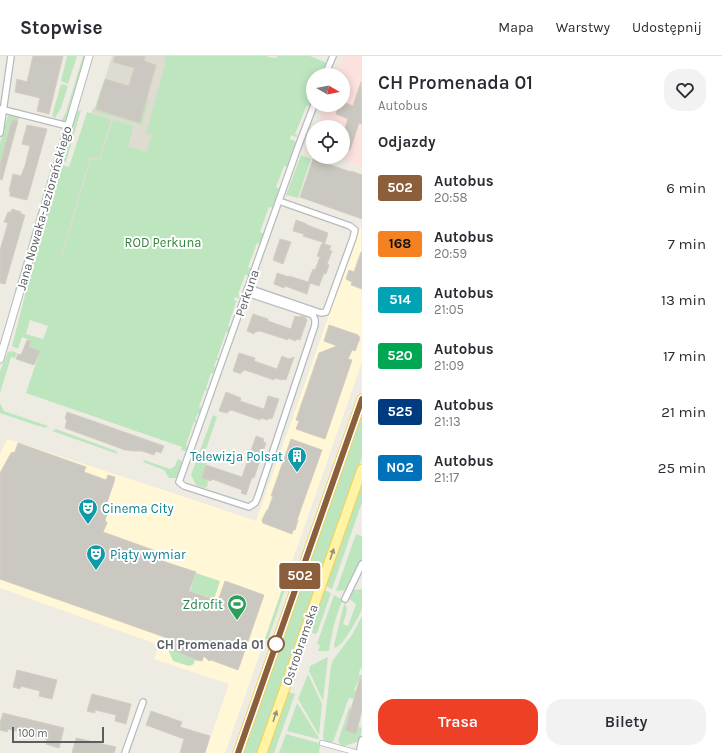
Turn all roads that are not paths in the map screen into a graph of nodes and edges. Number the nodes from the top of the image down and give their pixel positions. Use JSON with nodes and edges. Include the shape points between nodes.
{"nodes":[{"id":1,"x":11,"y":56,"type":"edge"},
{"id":2,"x":89,"y":56,"type":"edge"},
{"id":3,"x":333,"y":56,"type":"edge"},
{"id":4,"x":329,"y":68,"type":"edge"},
{"id":5,"x":2,"y":110,"type":"edge"},
{"id":6,"x":311,"y":112,"type":"edge"},
{"id":7,"x":68,"y":126,"type":"junction"},
{"id":8,"x":0,"y":133,"type":"edge"},
{"id":9,"x":279,"y":201,"type":"junction"},
{"id":10,"x":248,"y":290,"type":"junction"},
{"id":11,"x":0,"y":359,"type":"edge"},
{"id":12,"x":362,"y":400,"type":"edge"},
{"id":13,"x":362,"y":469,"type":"edge"},
{"id":14,"x":362,"y":564,"type":"edge"},
{"id":15,"x":345,"y":599,"type":"dead end"},
{"id":16,"x":143,"y":702,"type":"dead end"},
{"id":17,"x":362,"y":740,"type":"edge"},
{"id":18,"x":322,"y":742,"type":"dead end"},
{"id":19,"x":125,"y":753,"type":"edge"},
{"id":20,"x":238,"y":753,"type":"edge"},
{"id":21,"x":262,"y":753,"type":"edge"},
{"id":22,"x":359,"y":753,"type":"edge"}],
"edges":[{"from":1,"to":5,"type":"street"},
{"from":2,"to":7,"type":"street","name":"Jana Nowaka-Jeziorańskiego"},
{"from":3,"to":4,"type":"street"},
{"from":5,"to":7,"type":"street"},
{"from":5,"to":8,"type":"street"},
{"from":6,"to":9,"type":"street","name":"Perkuna"},
{"from":7,"to":11,"type":"street","name":"Jana Nowaka-Jeziorańskiego"},
{"from":9,"to":10,"type":"street","name":"Perkuna"},
{"from":9,"to":10,"type":"street","via":[[350,226],[355,233],[326,312],[321,313]]},
{"from":10,"to":10,"type":"street","name":"Perkuna","via":[[179,482],[184,486],[252,506],[257,499],[316,320],[313,316]]},
{"from":12,"to":20,"type":"main road","name":"Ostrobramska"},
{"from":21,"to":13,"type":"main road","name":"Ostrobramska","one_way":true},
{"from":14,"to":15,"type":"street"},
{"from":16,"to":19,"type":"street"},
{"from":17,"to":22,"type":"street"},
{"from":18,"to":22,"type":"street"}]}
